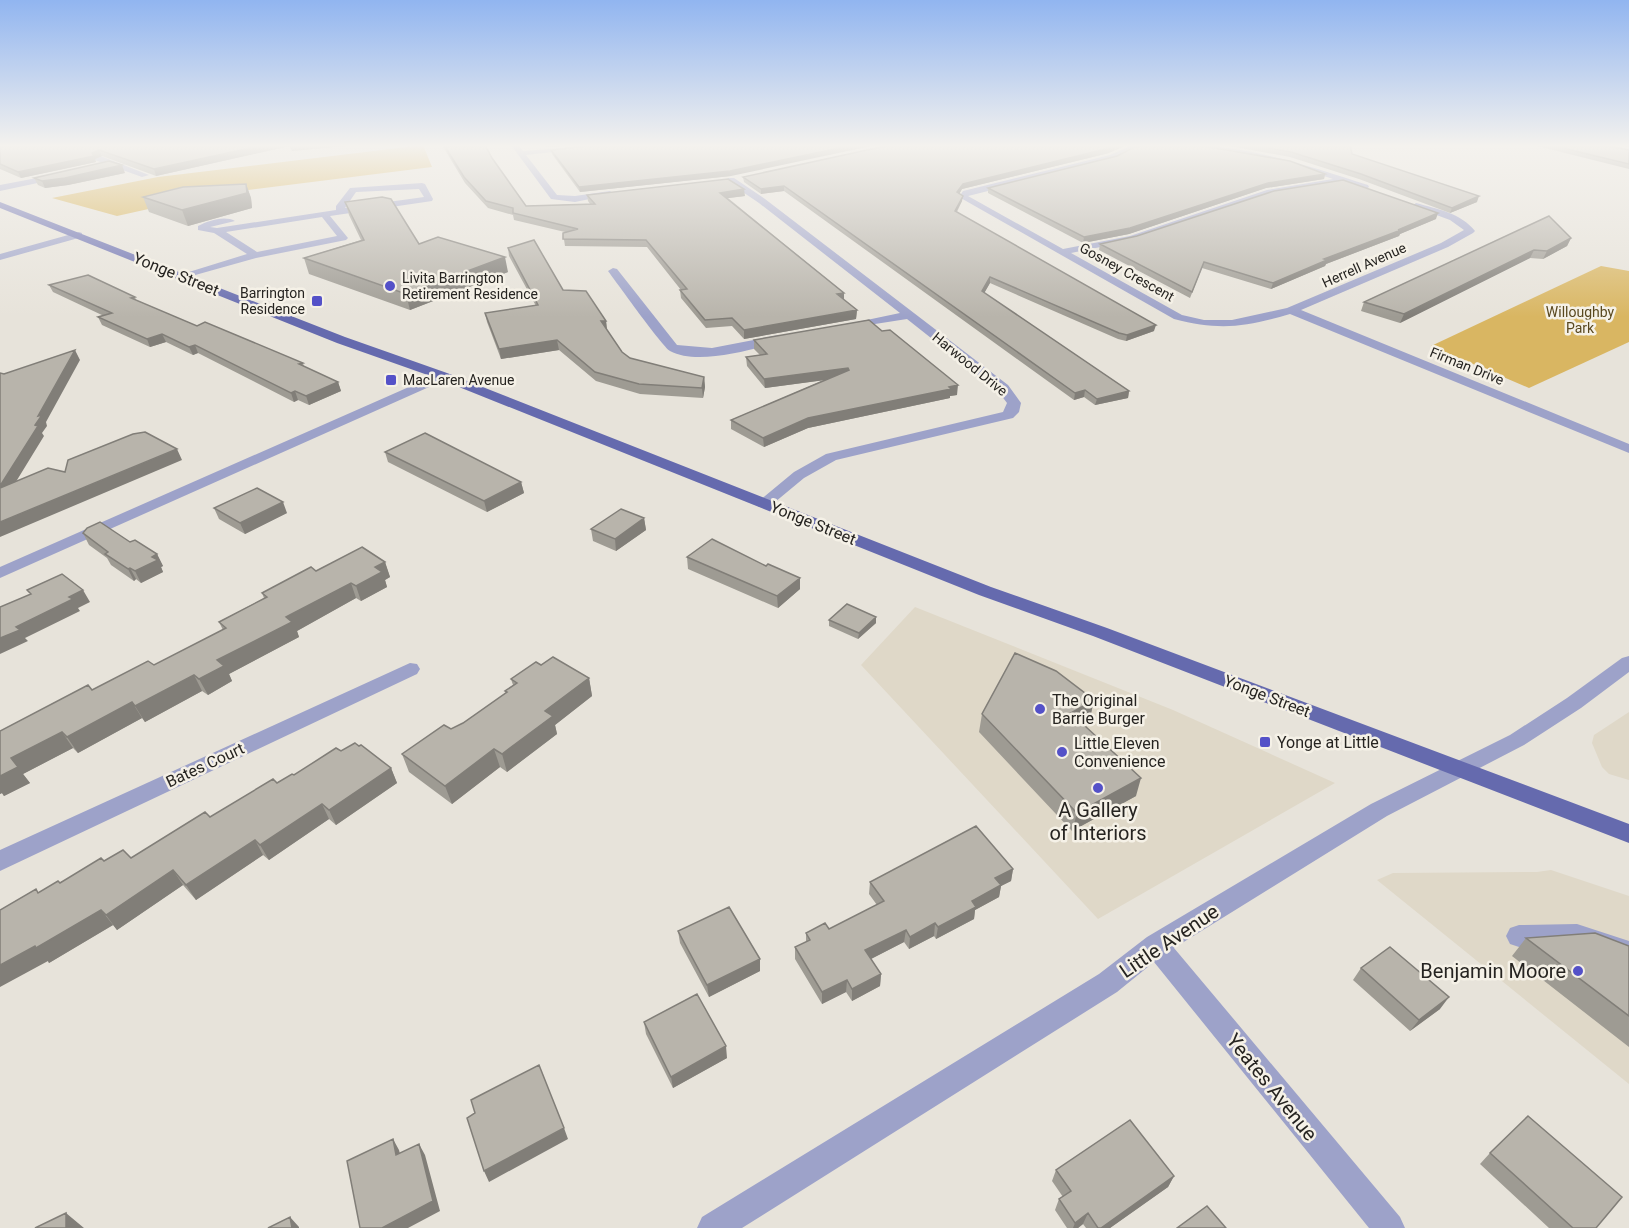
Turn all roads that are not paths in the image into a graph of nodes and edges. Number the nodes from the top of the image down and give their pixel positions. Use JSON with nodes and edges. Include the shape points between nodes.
{"nodes":[{"id":1,"x":343,"y":202,"type":"edge"},
{"id":2,"x":405,"y":202,"type":"edge"},
{"id":3,"x":764,"y":202,"type":"edge"},
{"id":4,"x":969,"y":202,"type":"edge"},
{"id":5,"x":1239,"y":202,"type":"edge"},
{"id":6,"x":1411,"y":204,"type":"edge"},
{"id":7,"x":0,"y":206,"type":"edge"},
{"id":8,"x":341,"y":211,"type":"junction"},
{"id":9,"x":324,"y":213,"type":"junction"},
{"id":10,"x":275,"y":222,"type":"junction"},
{"id":11,"x":217,"y":231,"type":"junction"},
{"id":12,"x":79,"y":235,"type":"junction"},
{"id":13,"x":1060,"y":252,"type":"junction"},
{"id":14,"x":255,"y":255,"type":"junction"},
{"id":15,"x":0,"y":257,"type":"edge"},
{"id":16,"x":613,"y":271,"type":"dead end"},
{"id":17,"x":181,"y":276,"type":"junction"},
{"id":18,"x":1293,"y":311,"type":"junction"},
{"id":19,"x":909,"y":315,"type":"junction"},
{"id":20,"x":830,"y":330,"type":"edge"},
{"id":21,"x":796,"y":336,"type":"edge"},
{"id":22,"x":443,"y":376,"type":"junction"},
{"id":23,"x":1629,"y":449,"type":"edge"},
{"id":24,"x":764,"y":504,"type":"junction"},
{"id":25,"x":0,"y":573,"type":"edge"},
{"id":26,"x":1629,"y":662,"type":"edge"},
{"id":27,"x":410,"y":669,"type":"dead end"},
{"id":28,"x":1459,"y":770,"type":"junction"},
{"id":29,"x":1629,"y":834,"type":"edge"},
{"id":30,"x":0,"y":861,"type":"edge"},
{"id":31,"x":1520,"y":936,"type":"dead end"},
{"id":32,"x":1156,"y":945,"type":"junction"},
{"id":33,"x":1629,"y":952,"type":"edge"},
{"id":34,"x":713,"y":1228,"type":"edge"},
{"id":35,"x":1389,"y":1228,"type":"edge"}],
"edges":[{"from":1,"to":8,"type":"street"},
{"from":2,"to":8,"type":"street"},
{"from":3,"to":19,"type":"street","name":"Harwood Drive"},
{"from":4,"to":13,"type":"street","name":"Gosney Crescent"},
{"from":5,"to":13,"type":"street","via":[[1131,238]]},
{"from":6,"to":18,"type":"street","name":"Herrell Avenue","via":[[1466,225],[1470,231]]},
{"from":7,"to":12,"type":"main road","name":"Yonge Street"},
{"from":8,"to":9,"type":"street"},
{"from":9,"to":10,"type":"street"},
{"from":9,"to":14,"type":"street","via":[[343,238]]},
{"from":10,"to":11,"type":"street"},
{"from":10,"to":11,"type":"street","via":[[230,220],[201,228]]},
{"from":11,"to":14,"type":"street"},
{"from":12,"to":15,"type":"street"},
{"from":12,"to":17,"type":"main road","name":"Yonge Street"},
{"from":13,"to":18,"type":"street","name":"Gosney Crescent","via":[[1191,322],[1221,325]]},
{"from":14,"to":17,"type":"street"},
{"from":16,"to":21,"type":"street","via":[[678,350],[708,351]]},
{"from":17,"to":22,"type":"main road","name":"Yonge Street"},
{"from":18,"to":23,"type":"street","name":"Firman Drive"},
{"from":19,"to":20,"type":"street"},
{"from":19,"to":24,"type":"street","name":"Harwood Drive","via":[[1003,388],[1014,403],[1012,412],[831,457],[799,474]]},
{"from":22,"to":24,"type":"main road","name":"Yonge Street"},
{"from":22,"to":25,"type":"street"},
{"from":24,"to":28,"type":"main road","name":"Yonge Street"},
{"from":26,"to":28,"type":"street","name":"Little Avenue","via":[[1517,740]]},
{"from":27,"to":30,"type":"street","name":"Bates Court"},
{"from":28,"to":29,"type":"main road","name":"Yonge Street"},
{"from":28,"to":32,"type":"street","name":"Little Avenue","via":[[1379,810]]},
{"from":31,"to":33,"type":"street","via":[[1577,935]]},
{"from":32,"to":34,"type":"street","name":"Little Avenue","via":[[1108,983]]},
{"from":32,"to":35,"type":"street","name":"Yeates Avenue"}]}
